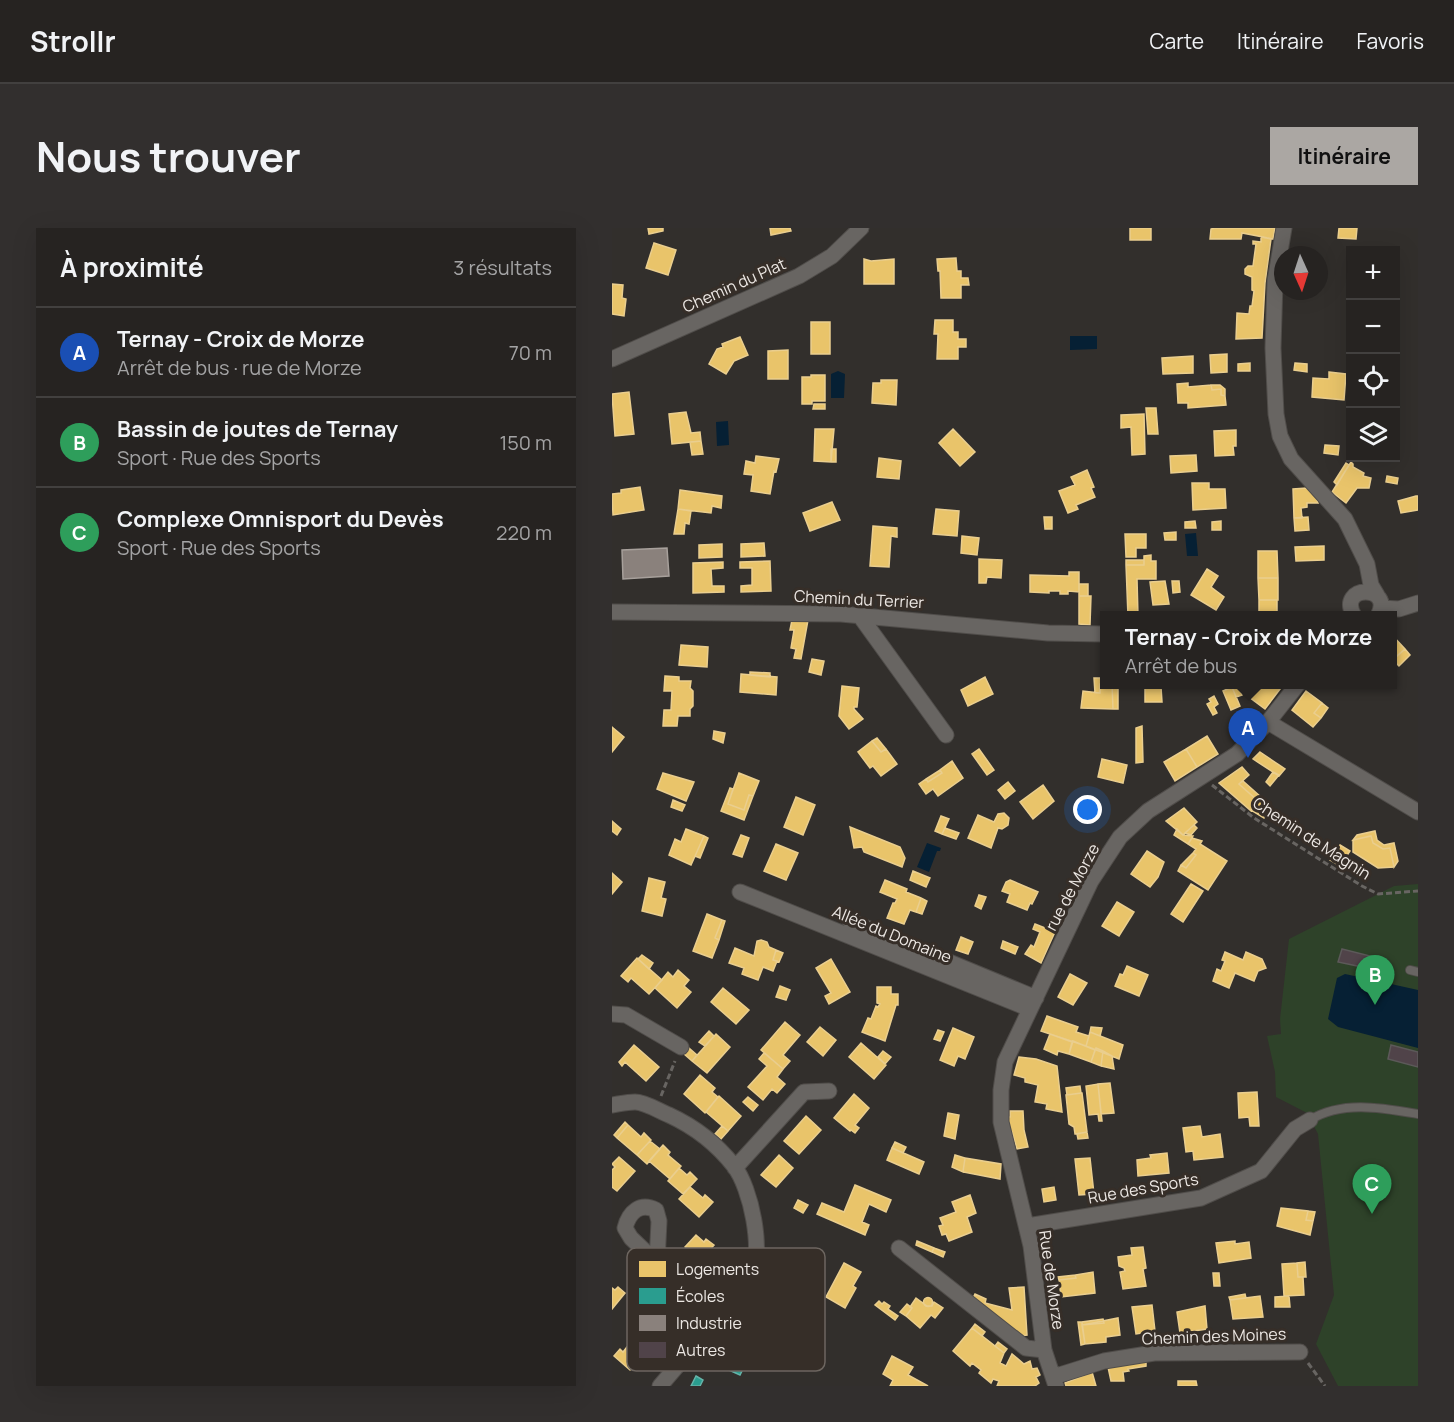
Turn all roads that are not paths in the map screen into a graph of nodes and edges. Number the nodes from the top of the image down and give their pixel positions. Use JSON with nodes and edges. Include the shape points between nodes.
{"nodes":[{"id":1,"x":861,"y":228,"type":"edge"},
{"id":2,"x":1284,"y":228,"type":"edge"},
{"id":3,"x":612,"y":359,"type":"edge"},
{"id":4,"x":1357,"y":547,"type":"junction"},
{"id":5,"x":1418,"y":603,"type":"edge"},
{"id":6,"x":1354,"y":605,"type":"edge"},
{"id":7,"x":1379,"y":606,"type":"edge"},
{"id":8,"x":612,"y":612,"type":"edge"},
{"id":9,"x":860,"y":616,"type":"junction"},
{"id":10,"x":1100,"y":634,"type":"edge"},
{"id":11,"x":1294,"y":689,"type":"edge"},
{"id":12,"x":1268,"y":722,"type":"junction"},
{"id":13,"x":946,"y":735,"type":"dead end"},
{"id":14,"x":1418,"y":813,"type":"edge"},
{"id":15,"x":740,"y":892,"type":"dead end"},
{"id":16,"x":850,"y":921,"type":"dead end"},
{"id":17,"x":1033,"y":1004,"type":"junction"},
{"id":18,"x":612,"y":1014,"type":"edge"},
{"id":19,"x":681,"y":1047,"type":"road end"},
{"id":20,"x":829,"y":1091,"type":"dead end"},
{"id":21,"x":612,"y":1106,"type":"edge"},
{"id":22,"x":1418,"y":1114,"type":"edge"},
{"id":23,"x":1310,"y":1120,"type":"joint"},
{"id":24,"x":735,"y":1168,"type":"junction"},
{"id":25,"x":1016,"y":1178,"type":"joint"},
{"id":26,"x":1027,"y":1226,"type":"junction"},
{"id":27,"x":756,"y":1248,"type":"edge"},
{"id":28,"x":899,"y":1248,"type":"dead end"},
{"id":29,"x":1044,"y":1350,"type":"junction"},
{"id":30,"x":1300,"y":1352,"type":"road end"},
{"id":31,"x":673,"y":1371,"type":"edge"},
{"id":32,"x":1054,"y":1381,"type":"edge"},
{"id":33,"x":660,"y":1386,"type":"edge"}],
"edges":[{"from":1,"to":3,"type":"street","name":"Chemin du Plat","via":[[832,255],[799,276]]},
{"from":2,"to":4,"type":"street","via":[[1275,281],[1273,348],[1280,436],[1292,459],[1346,519]]},
{"from":4,"to":6,"type":"street","via":[[1360,571]]},
{"from":4,"to":7,"type":"street","via":[[1367,564]]},
{"from":5,"to":7,"type":"street","via":[[1400,609]]},
{"from":6,"to":7,"type":"street","via":[[1369,591]]},
{"from":8,"to":9,"type":"street","name":"Chemin du Terrier"},
{"from":9,"to":10,"type":"street","name":"Chemin du Terrier"},
{"from":9,"to":13,"type":"street"},
{"from":11,"to":12,"type":"street","name":"rue de Morze"},
{"from":12,"to":14,"type":"street"},
{"from":12,"to":17,"type":"street","name":"rue de Morze","via":[[1237,754],[1148,812],[1120,837],[1091,881]]},
{"from":15,"to":17,"type":"street","name":"Allée du Domaine"},
{"from":16,"to":17,"type":"street"},
{"from":17,"to":25,"type":"street","name":"rue de Morze","via":[[1005,1062],[1001,1090],[1001,1122]]},
{"from":18,"to":19,"type":"street","via":[[626,1015]]},
{"from":20,"to":24,"type":"street","via":[[804,1092]]},
{"from":21,"to":24,"type":"street","via":[[636,1102],[687,1123],[713,1142]]},
{"from":22,"to":23,"type":"lane","via":[[1349,1106]]},
{"from":23,"to":26,"type":"street","name":"Rue des Sports","via":[[1295,1129],[1261,1171],[1201,1198]]},
{"from":24,"to":27,"type":"street","via":[[750,1202]]},
{"from":25,"to":26,"type":"street","name":"Rue de Morze"},
{"from":26,"to":29,"type":"street","name":"Rue de Morze"},
{"from":28,"to":29,"type":"street","via":[[1026,1348]]},
{"from":29,"to":32,"type":"street","name":"Rue de Morze"},
{"from":30,"to":32,"type":"street","name":"Chemin des Moines","via":[[1154,1353],[1104,1361]]},
{"from":31,"to":33,"type":"street"}]}
